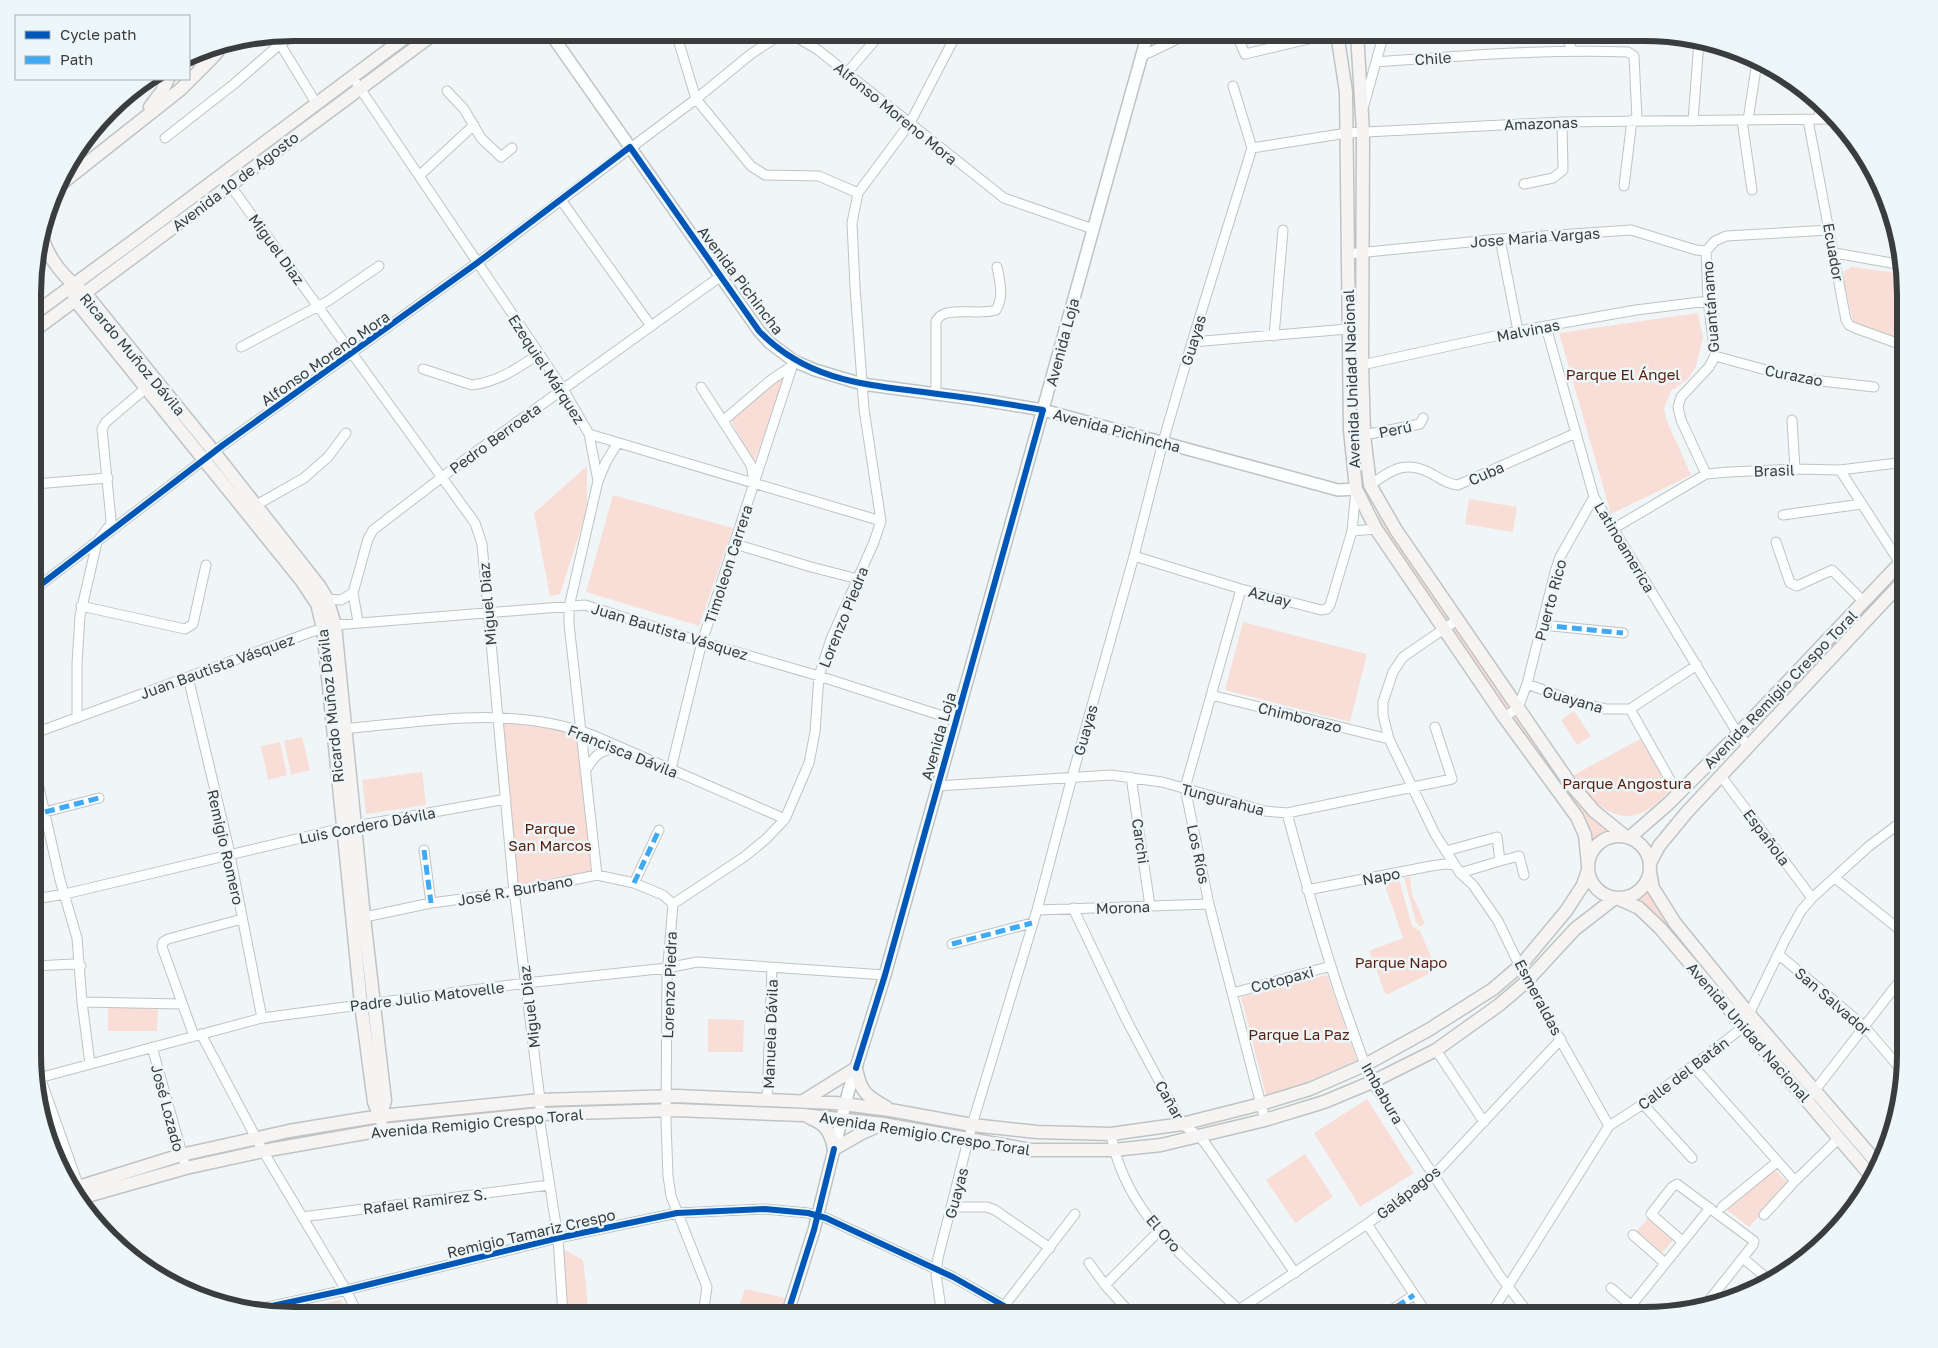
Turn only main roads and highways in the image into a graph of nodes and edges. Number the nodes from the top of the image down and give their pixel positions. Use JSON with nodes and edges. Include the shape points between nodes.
{"nodes":[{"id":1,"x":399,"y":41,"type":"edge"},
{"id":2,"x":423,"y":41,"type":"edge"},
{"id":3,"x":1337,"y":41,"type":"edge"},
{"id":4,"x":1358,"y":41,"type":"edge"},
{"id":5,"x":215,"y":55,"type":"edge"},
{"id":6,"x":212,"y":58,"type":"junction"},
{"id":7,"x":199,"y":60,"type":"edge"},
{"id":8,"x":168,"y":80,"type":"edge"},
{"id":9,"x":140,"y":121,"type":"junction"},
{"id":10,"x":70,"y":177,"type":"edge"},
{"id":11,"x":46,"y":245,"type":"edge"},
{"id":12,"x":72,"y":285,"type":"junction"},
{"id":13,"x":80,"y":296,"type":"junction"},
{"id":14,"x":41,"y":308,"type":"edge"},
{"id":15,"x":41,"y":325,"type":"edge"},
{"id":16,"x":1355,"y":366,"type":"junction"},
{"id":17,"x":209,"y":456,"type":"junction"},
{"id":18,"x":1370,"y":485,"type":"junction"},
{"id":19,"x":1356,"y":489,"type":"junction"},
{"id":20,"x":251,"y":508,"type":"junction"},
{"id":21,"x":1897,"y":566,"type":"edge"},
{"id":22,"x":1897,"y":588,"type":"edge"},
{"id":23,"x":329,"y":626,"type":"junction"},
{"id":24,"x":1628,"y":837,"type":"junction"},
{"id":25,"x":1588,"y":867,"type":"junction"},
{"id":26,"x":1650,"y":867,"type":"junction"},
{"id":27,"x":1617,"y":898,"type":"junction"},
{"id":28,"x":358,"y":918,"type":"junction"},
{"id":29,"x":1746,"y":1019,"type":"junction"},
{"id":30,"x":1811,"y":1094,"type":"junction"},
{"id":31,"x":803,"y":1100,"type":"junction"},
{"id":32,"x":890,"y":1110,"type":"junction"},
{"id":33,"x":803,"y":1115,"type":"junction"},
{"id":34,"x":380,"y":1116,"type":"junction"},
{"id":35,"x":883,"y":1124,"type":"junction"},
{"id":36,"x":382,"y":1130,"type":"junction"},
{"id":37,"x":1874,"y":1159,"type":"edge"},
{"id":38,"x":1868,"y":1171,"type":"edge"},
{"id":39,"x":82,"y":1190,"type":"edge"},
{"id":40,"x":82,"y":1191,"type":"edge"}],
"edges":[{"from":1,"to":12,"type":"main road","name":"Avenida 10 de Agosto"},
{"from":2,"to":13,"type":"main road","name":"Avenida 10 de Agosto"},
{"from":3,"to":16,"type":"main road","name":"Avenida Unidad Nacional","via":[[1346,92],[1348,329]]},
{"from":4,"to":16,"type":"main road","name":"Avenida Unidad Nacional","via":[[1363,132],[1362,253]]},
{"from":5,"to":6,"type":"main road"},
{"from":6,"to":7,"type":"main road"},
{"from":6,"to":9,"type":"main road","via":[[181,89]]},
{"from":8,"to":9,"type":"main road"},
{"from":9,"to":10,"type":"main road"},
{"from":11,"to":12,"type":"main road"},
{"from":12,"to":13,"type":"main road","name":"Ricardo Muñoz Dávila"},
{"from":12,"to":14,"type":"main road","name":"Avenida 10 de Agosto"},
{"from":13,"to":15,"type":"main road","name":"Avenida 10 de Agosto"},
{"from":13,"to":17,"type":"main road","name":"Ricardo Muñoz Dávila"},
{"from":13,"to":17,"type":"main road","name":"Ricardo Muñoz Dávila","via":[[146,388]]},
{"from":16,"to":18,"type":"main road","name":"Avenida Unidad Nacional"},
{"from":16,"to":19,"type":"main road","name":"Avenida Unidad Nacional","via":[[1350,430]]},
{"from":17,"to":20,"type":"main road","name":"Ricardo Muñoz Dávila"},
{"from":18,"to":19,"type":"main road","name":"Avenida Pichincha"},
{"from":18,"to":24,"type":"main road","name":"Avenida Unidad Nacional","via":[[1393,526],[1562,772],[1594,811]]},
{"from":19,"to":25,"type":"main road","name":"Avenida Unidad Nacional","via":[[1376,529],[1504,717],[1577,817],[1585,835]]},
{"from":20,"to":23,"type":"main road","name":"Ricardo Muñoz Dávila","via":[[311,592]]},
{"from":20,"to":23,"type":"main road","name":"Ricardo Muñoz Dávila","via":[[320,587],[327,599]]},
{"from":21,"to":24,"type":"main road","name":"Avenida Remigio Crespo Toral","via":[[1738,734],[1678,794]]},
{"from":22,"to":26,"type":"main road","name":"Avenida Remigio Crespo Toral","via":[[1674,827],[1659,846]]},
{"from":23,"to":28,"type":"main road","name":"Ricardo Muñoz Dávila"},
{"from":24,"to":25,"type":"main road","via":[[1617,836],[1600,842],[1590,856]]},
{"from":24,"to":26,"type":"main road","via":[[1642,846]]},
{"from":25,"to":27,"type":"main road","via":[[1596,889]]},
{"from":25,"to":32,"type":"main road","name":"Avenida Remigio Crespo Toral","via":[[1583,885],[1566,911],[1521,965],[1493,989],[1365,1065],[1310,1089],[1182,1124],[1111,1134],[1037,1132],[972,1125]]},
{"from":26,"to":27,"type":"main road","via":[[1648,880],[1636,893]]},
{"from":26,"to":29,"type":"main road","name":"Avenida Unidad Nacional","via":[[1653,888],[1661,903]]},
{"from":27,"to":29,"type":"main road","name":"Avenida Unidad Nacional","via":[[1647,914]]},
{"from":27,"to":35,"type":"main road","name":"Avenida Remigio Crespo Toral","via":[[1575,929],[1528,981],[1436,1050],[1324,1102],[1200,1137],[1114,1150],[1031,1150]]},
{"from":28,"to":34,"type":"main road","name":"Ricardo Muñoz Dávila","via":[[361,1004],[374,1102]]},
{"from":28,"to":34,"type":"main road","name":"Ricardo Muñoz Dávila","via":[[374,1004],[385,1101]]},
{"from":29,"to":30,"type":"main road","name":"Avenida Unidad Nacional"},
{"from":30,"to":37,"type":"main road","name":"Avenida Unidad Nacional"},
{"from":30,"to":38,"type":"main road","name":"Avenida Unidad Nacional","via":[[1839,1138]]},
{"from":31,"to":32,"type":"main road","name":"Avenida Remigio Crespo Toral"},
{"from":31,"to":32,"type":"main road","via":[[856,1068],[858,1081],[865,1093]]},
{"from":31,"to":34,"type":"main road","name":"Avenida Remigio Crespo Toral","via":[[667,1096],[540,1100]]},
{"from":33,"to":35,"type":"main road","name":"Avenida Remigio Crespo Toral"},
{"from":33,"to":35,"type":"main road","via":[[827,1128],[834,1149]]},
{"from":33,"to":36,"type":"main road","name":"Avenida Remigio Crespo Toral","via":[[666,1110],[540,1114]]},
{"from":34,"to":36,"type":"main road","name":"Ricardo Muñoz Dávila"},
{"from":34,"to":39,"type":"main road","name":"Avenida Remigio Crespo Toral","via":[[257,1137],[181,1155]]},
{"from":36,"to":40,"type":"main road","name":"Avenida Remigio Crespo Toral","via":[[263,1150]]}]}
